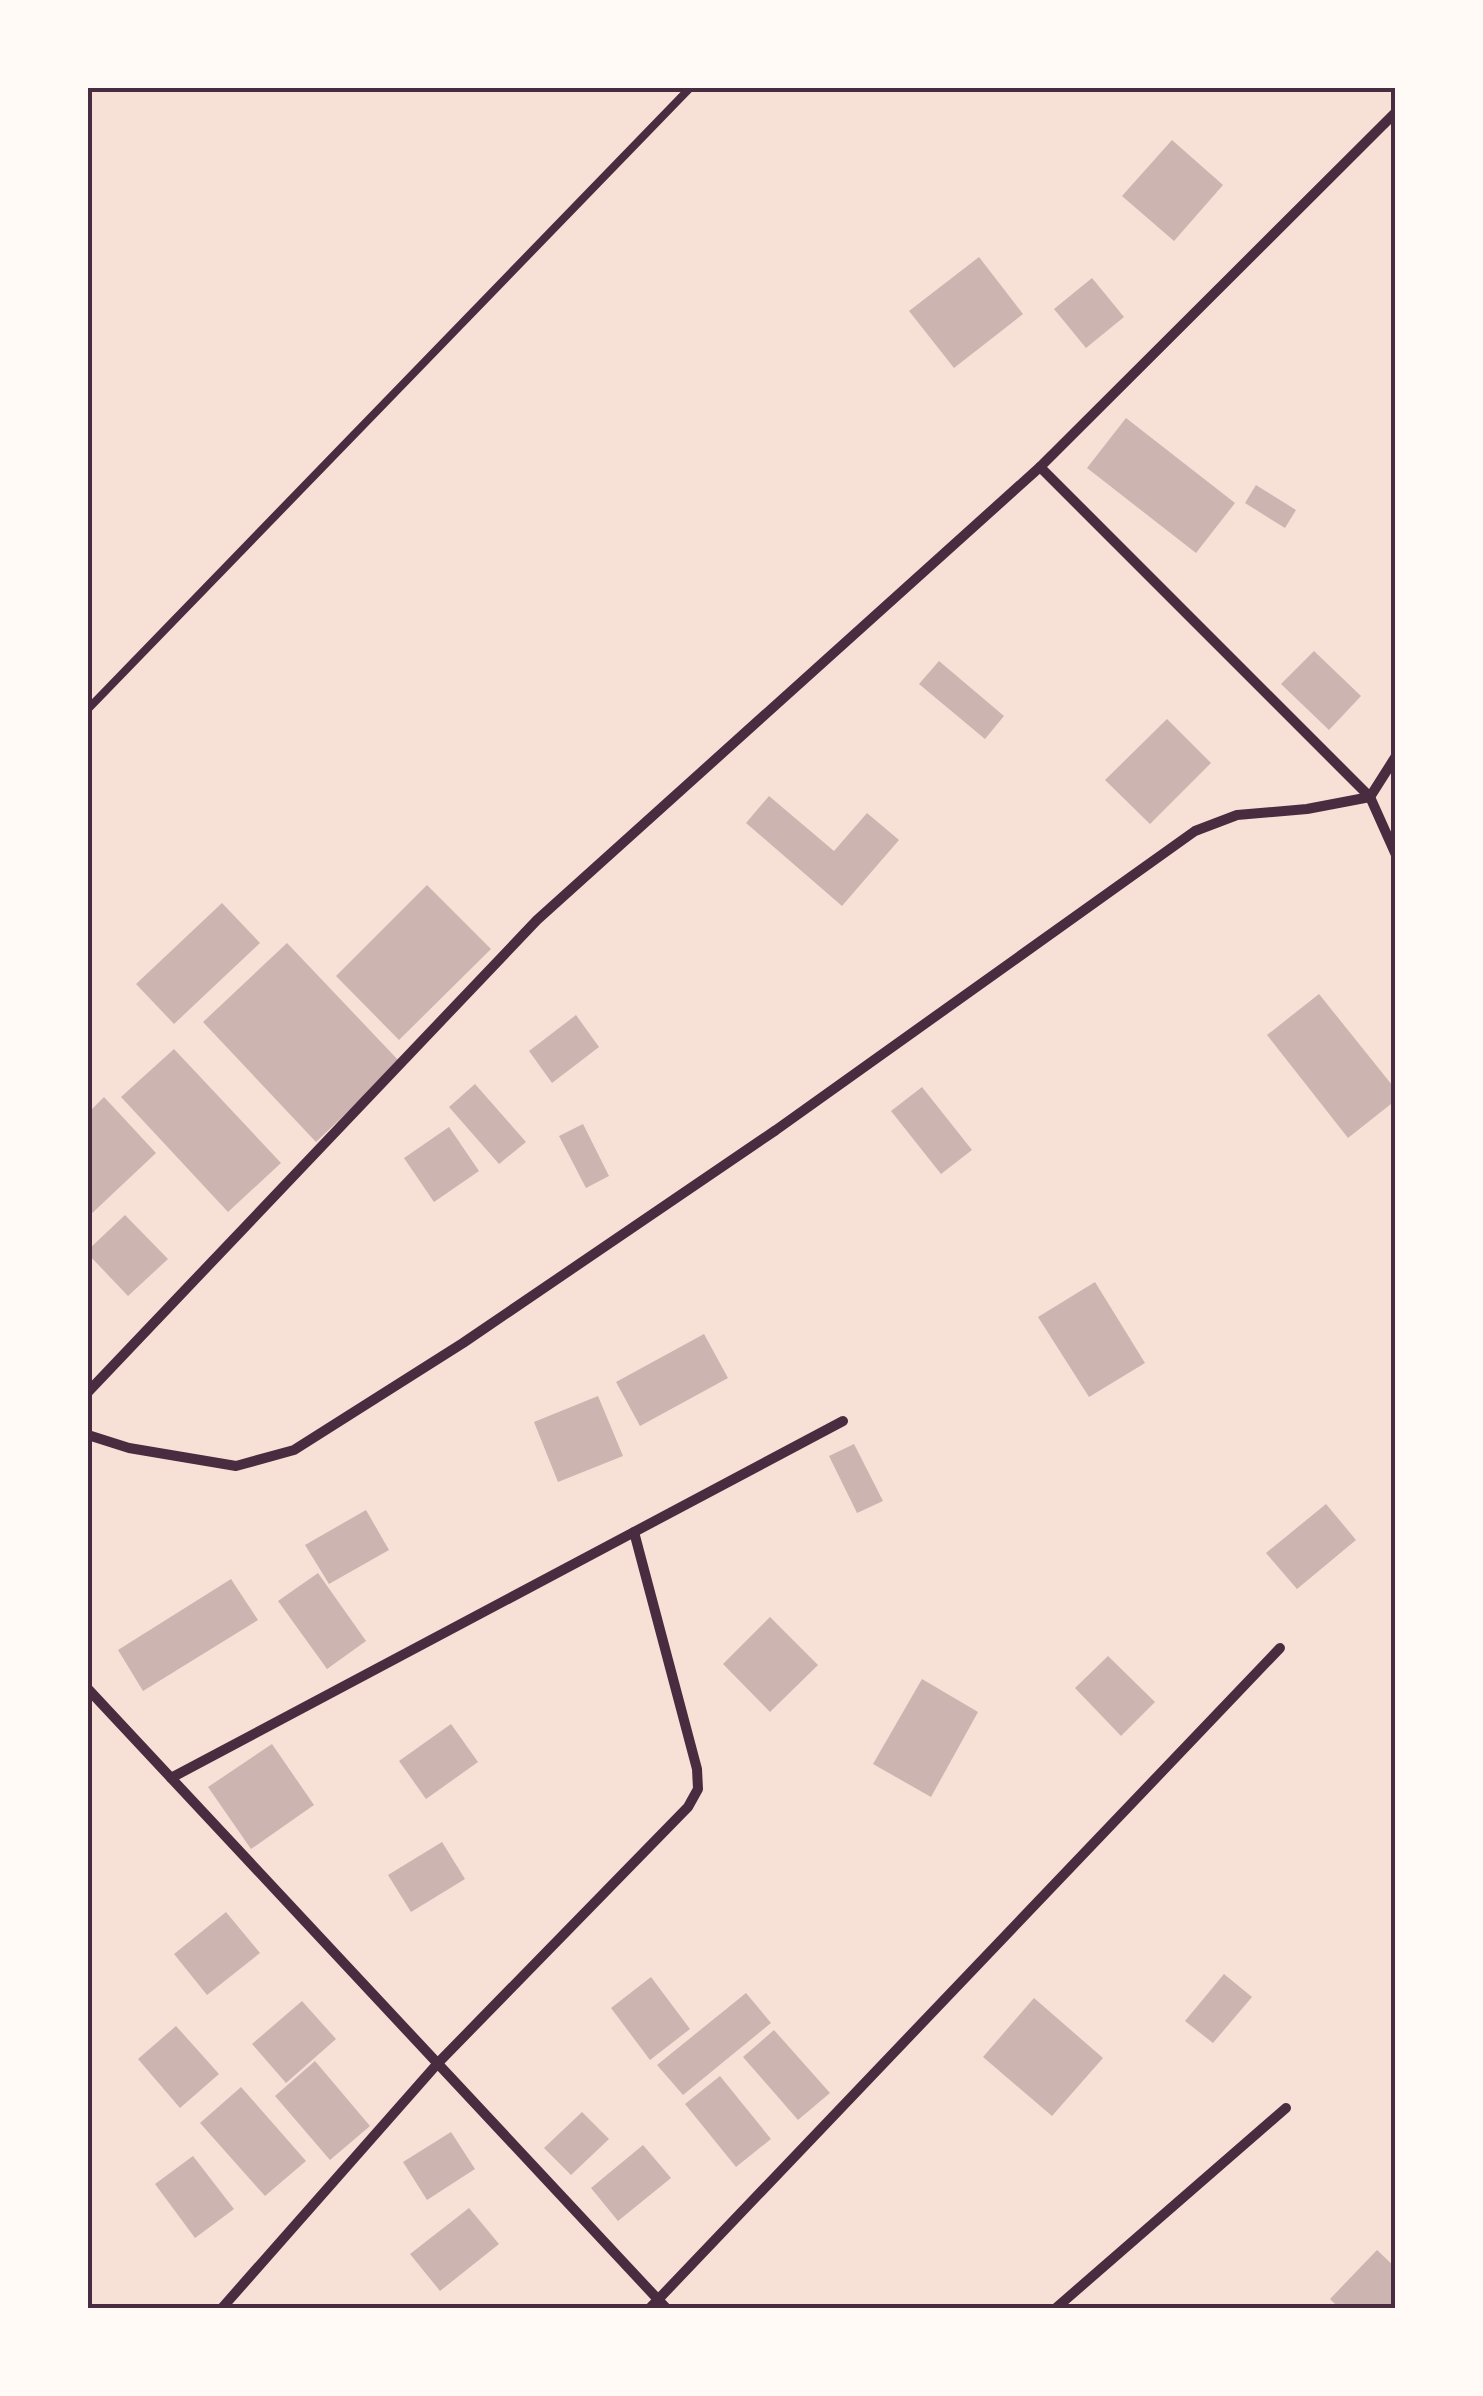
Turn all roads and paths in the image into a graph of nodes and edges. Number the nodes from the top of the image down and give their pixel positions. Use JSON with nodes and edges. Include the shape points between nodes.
{"nodes":[{"id":1,"x":690,"y":88,"type":"edge"},
{"id":2,"x":1396,"y":112,"type":"edge"},
{"id":3,"x":1040,"y":466,"type":"junction"},
{"id":4,"x":88,"y":709,"type":"edge"},
{"id":5,"x":1396,"y":756,"type":"edge"},
{"id":6,"x":1370,"y":797,"type":"junction"},
{"id":7,"x":1396,"y":854,"type":"edge"},
{"id":8,"x":88,"y":1392,"type":"edge"},
{"id":9,"x":842,"y":1421,"type":"dead end"},
{"id":10,"x":88,"y":1435,"type":"edge"},
{"id":11,"x":634,"y":1532,"type":"junction"},
{"id":12,"x":1280,"y":1648,"type":"dead end"},
{"id":13,"x":88,"y":1689,"type":"edge"},
{"id":14,"x":171,"y":1778,"type":"junction"},
{"id":15,"x":438,"y":2064,"type":"junction"},
{"id":16,"x":1286,"y":2108,"type":"dead end"},
{"id":17,"x":658,"y":2306,"type":"edge"},
{"id":18,"x":222,"y":2308,"type":"edge"},
{"id":19,"x":1056,"y":2308,"type":"edge"}],
"edges":[{"from":1,"to":4,"type":"lane"},
{"from":2,"to":3,"type":"street"},
{"from":3,"to":6,"type":"street"},
{"from":3,"to":8,"type":"street","via":[[537,920]]},
{"from":5,"to":6,"type":"street"},
{"from":6,"to":7,"type":"street"},
{"from":6,"to":10,"type":"street","via":[[1237,815],[1195,830],[776,1130],[294,1450],[236,1466]]},
{"from":9,"to":11,"type":"street"},
{"from":11,"to":14,"type":"street"},
{"from":11,"to":15,"type":"street","via":[[698,1789],[688,1807]]},
{"from":12,"to":17,"type":"street"},
{"from":13,"to":14,"type":"street"},
{"from":14,"to":15,"type":"street"},
{"from":15,"to":17,"type":"street"},
{"from":15,"to":18,"type":"street"},
{"from":16,"to":19,"type":"street"}]}
